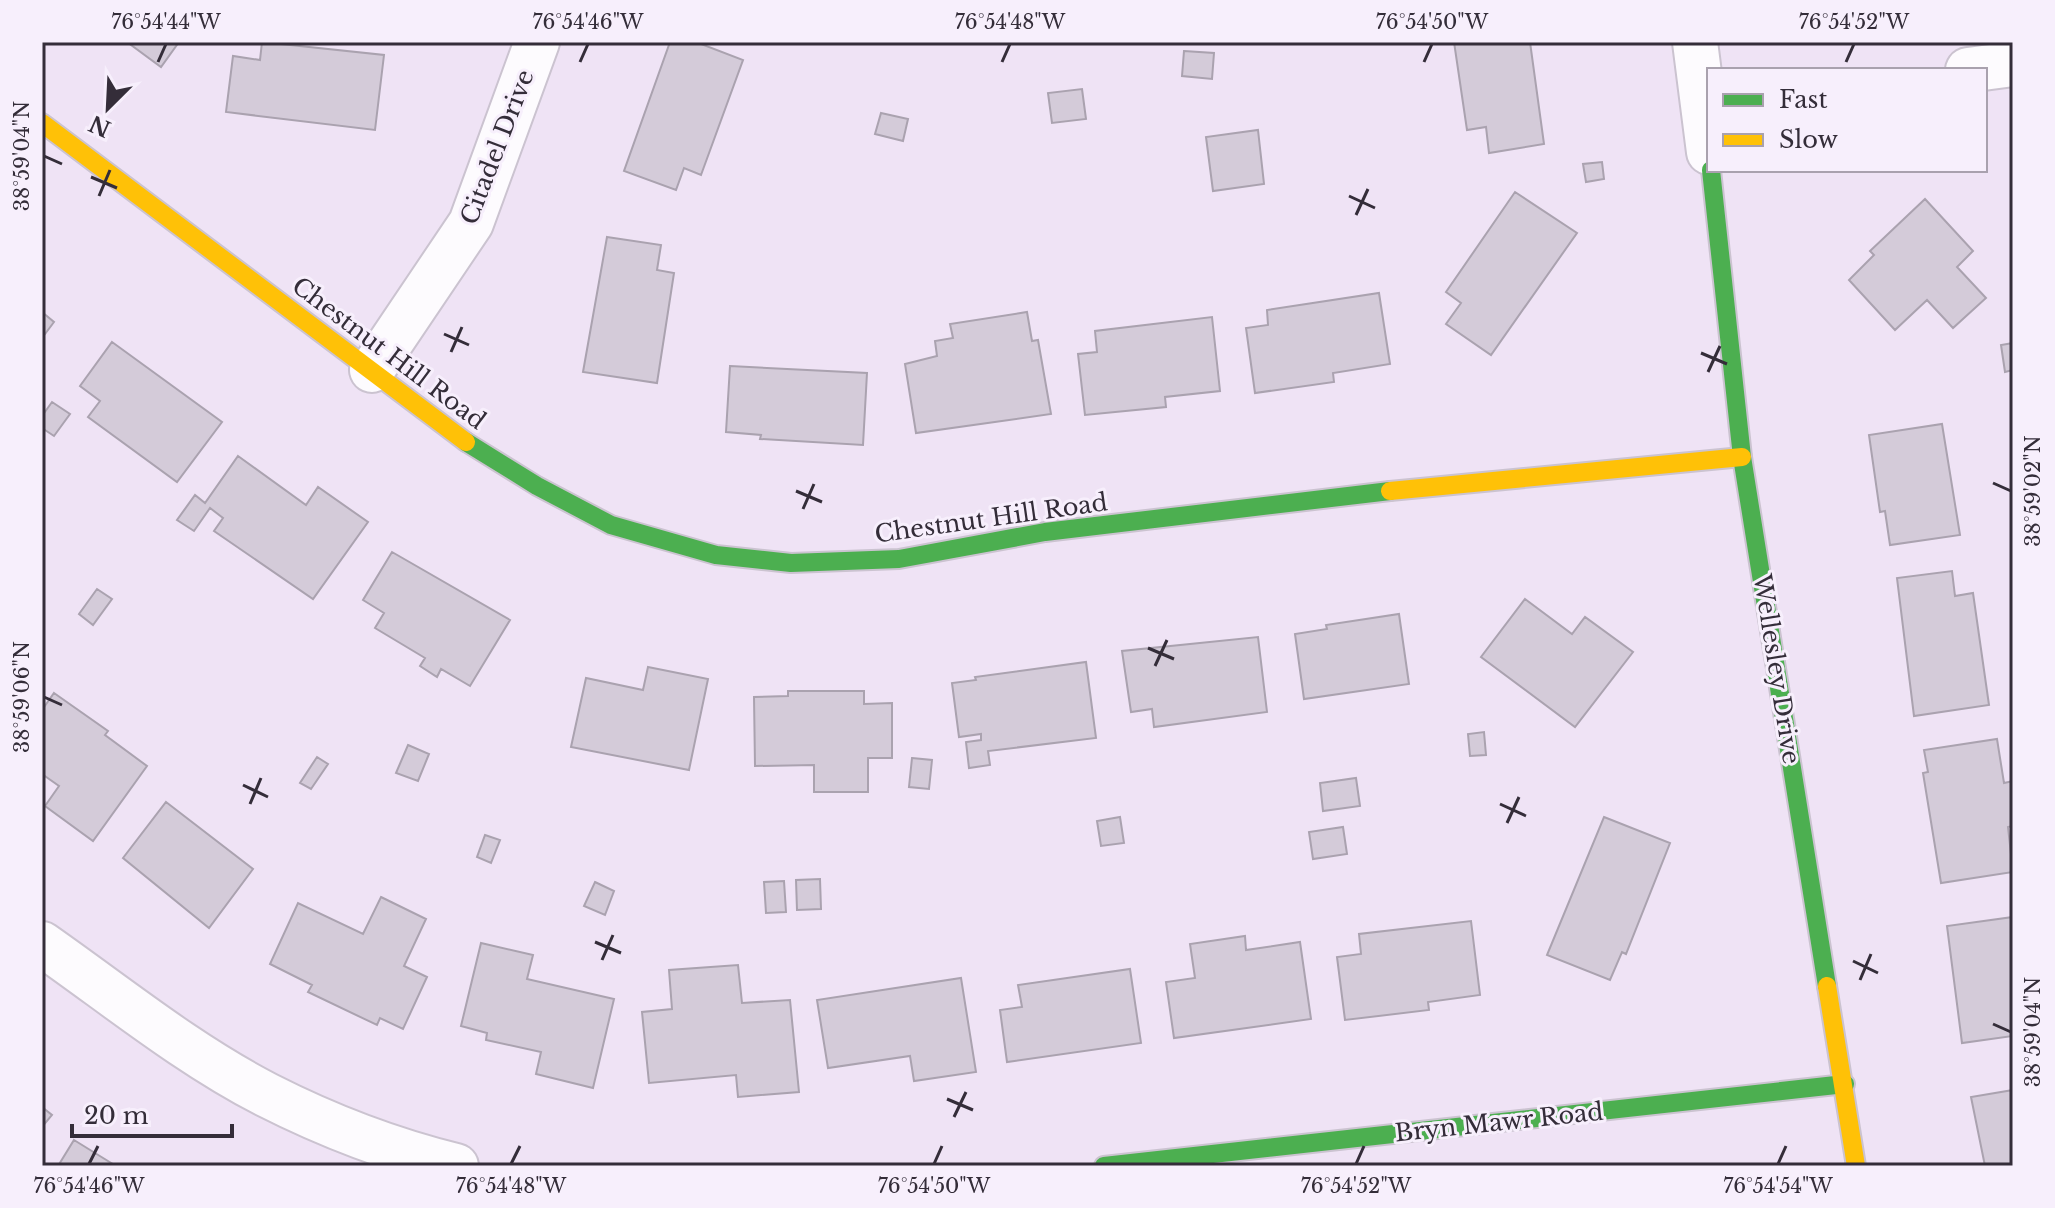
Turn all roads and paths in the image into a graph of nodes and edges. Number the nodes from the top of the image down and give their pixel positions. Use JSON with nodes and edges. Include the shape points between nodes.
{"nodes":[{"id":1,"x":537,"y":42,"type":"edge"},
{"id":2,"x":1695,"y":42,"type":"edge"},
{"id":3,"x":2013,"y":64,"type":"edge"},
{"id":4,"x":1983,"y":68,"type":"edge"},
{"id":5,"x":1706,"y":103,"type":"edge"},
{"id":6,"x":42,"y":123,"type":"edge"},
{"id":7,"x":1711,"y":172,"type":"edge"},
{"id":8,"x":372,"y":370,"type":"junction"},
{"id":9,"x":1742,"y":457,"type":"junction"},
{"id":10,"x":42,"y":944,"type":"edge"},
{"id":11,"x":1845,"y":1084,"type":"junction"},
{"id":12,"x":456,"y":1166,"type":"edge"},
{"id":13,"x":1104,"y":1166,"type":"edge"},
{"id":14,"x":1856,"y":1166,"type":"edge"}],
"edges":[{"from":1,"to":8,"type":"street","name":"Citadel Drive","via":[[471,223]]},
{"from":2,"to":5,"type":"street"},
{"from":3,"to":4,"type":"street"},
{"from":6,"to":8,"type":"street","name":"Chestnut Hill Road"},
{"from":7,"to":9,"type":"street","name":"Wellesley Drive"},
{"from":8,"to":9,"type":"street","name":"Chestnut Hill Road","via":[[456,436],[611,525],[716,555],[791,563],[899,559],[1060,530],[1323,498]]},
{"from":9,"to":11,"type":"street","name":"Wellesley Drive"},
{"from":10,"to":12,"type":"street","via":[[265,1094],[393,1148]]},
{"from":11,"to":13,"type":"street","name":"Bryn Mawr Road"},
{"from":11,"to":14,"type":"street","name":"Wellesley Drive"}]}
